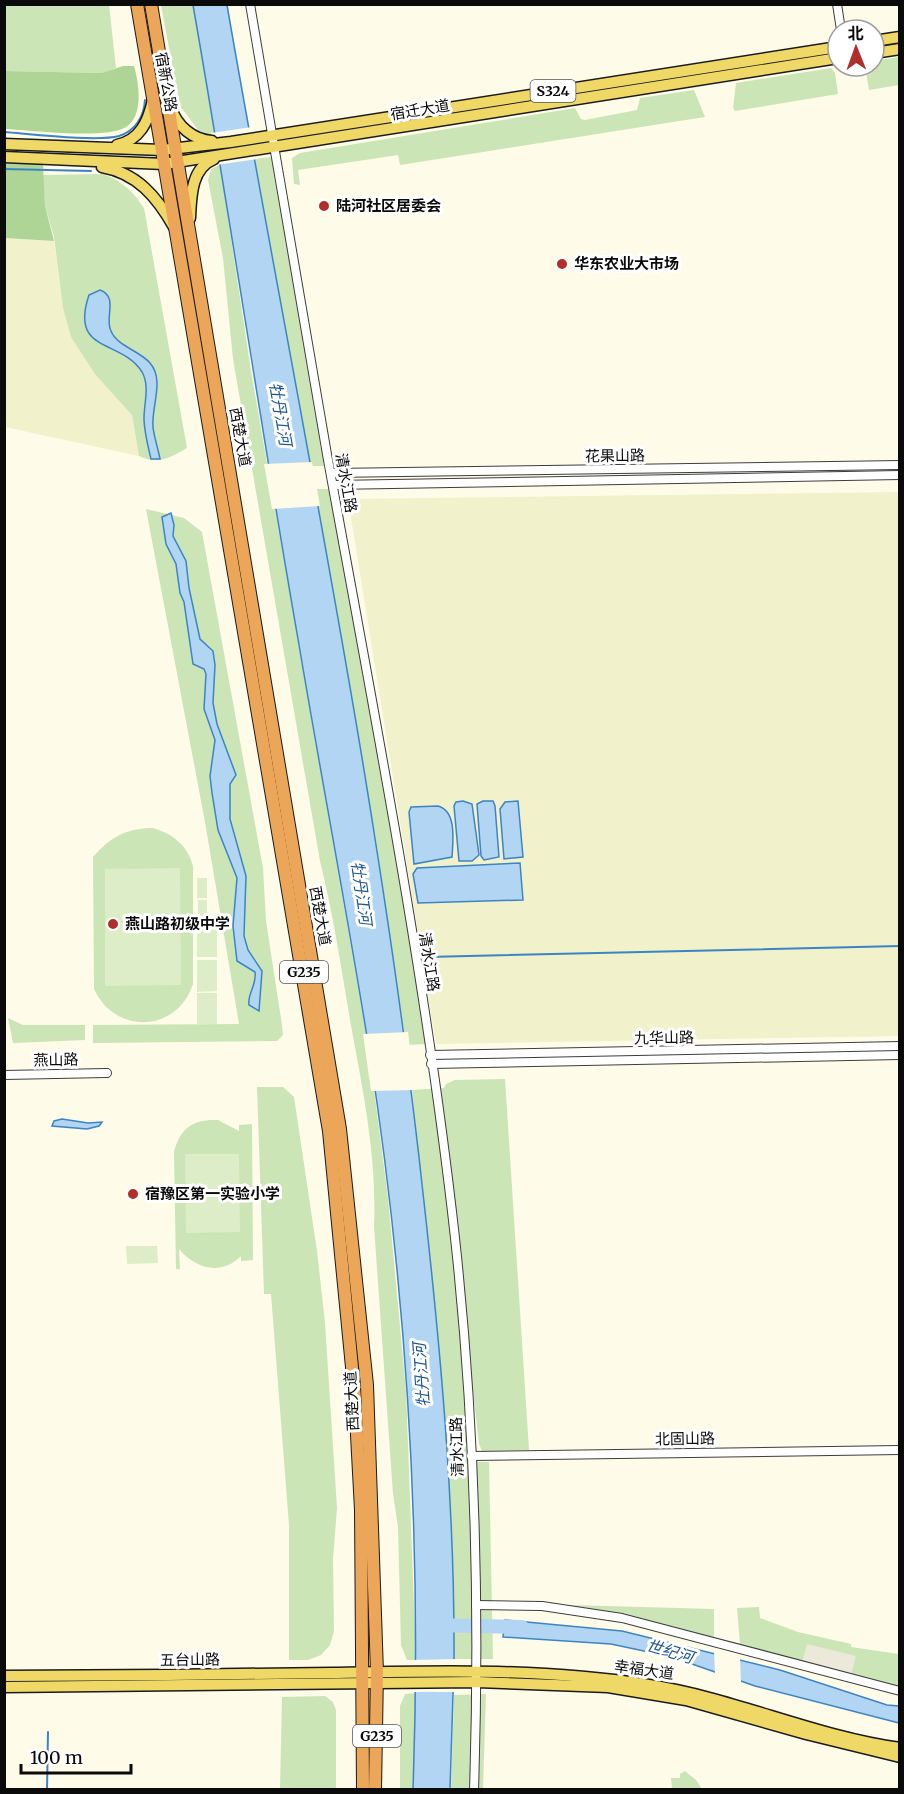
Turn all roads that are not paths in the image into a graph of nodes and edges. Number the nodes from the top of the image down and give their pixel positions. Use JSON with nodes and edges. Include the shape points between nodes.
{"nodes":[{"id":1,"x":137,"y":4,"type":"edge"},
{"id":2,"x":151,"y":4,"type":"edge"},
{"id":3,"x":250,"y":4,"type":"edge"},
{"id":4,"x":826,"y":49,"type":"edge"},
{"id":5,"x":826,"y":60,"type":"edge"},
{"id":6,"x":153,"y":97,"type":"junction"},
{"id":7,"x":167,"y":98,"type":"junction"},
{"id":8,"x":270,"y":136,"type":"junction"},
{"id":9,"x":231,"y":142,"type":"junction"},
{"id":10,"x":4,"y":144,"type":"edge"},
{"id":11,"x":106,"y":148,"type":"junction"},
{"id":12,"x":176,"y":148,"type":"junction"},
{"id":13,"x":272,"y":148,"type":"junction"},
{"id":14,"x":162,"y":150,"type":"junction"},
{"id":15,"x":222,"y":156,"type":"junction"},
{"id":16,"x":4,"y":157,"type":"edge"},
{"id":17,"x":60,"y":159,"type":"junction"},
{"id":18,"x":178,"y":162,"type":"junction"},
{"id":19,"x":164,"y":164,"type":"junction"},
{"id":20,"x":189,"y":227,"type":"junction"},
{"id":21,"x":176,"y":231,"type":"junction"},
{"id":22,"x":900,"y":465,"type":"edge"},
{"id":23,"x":331,"y":473,"type":"junction"},
{"id":24,"x":900,"y":475,"type":"edge"},
{"id":25,"x":333,"y":485,"type":"junction"},
{"id":26,"x":900,"y":1046,"type":"edge"},
{"id":27,"x":900,"y":1055,"type":"edge"},
{"id":28,"x":430,"y":1060,"type":"junction"},
{"id":29,"x":107,"y":1073,"type":"dead end"},
{"id":30,"x":4,"y":1075,"type":"edge"},
{"id":31,"x":900,"y":1450,"type":"edge"},
{"id":32,"x":471,"y":1456,"type":"junction"},
{"id":33,"x":476,"y":1607,"type":"junction"},
{"id":34,"x":4,"y":1676,"type":"edge"},
{"id":35,"x":377,"y":1677,"type":"junction"},
{"id":36,"x":478,"y":1677,"type":"junction"},
{"id":37,"x":363,"y":1678,"type":"junction"},
{"id":38,"x":4,"y":1687,"type":"edge"},
{"id":39,"x":900,"y":1691,"type":"edge"},
{"id":40,"x":900,"y":1748,"type":"edge"},
{"id":41,"x":900,"y":1757,"type":"edge"},
{"id":42,"x":363,"y":1790,"type":"edge"},
{"id":43,"x":375,"y":1790,"type":"edge"},
{"id":44,"x":474,"y":1790,"type":"edge"}],
"edges":[{"from":1,"to":6,"type":"highway","name":"宿新公路"},
{"from":2,"to":7,"type":"highway","name":"宿新公路"},
{"from":3,"to":8,"type":"street"},
{"from":4,"to":8,"type":"main road","name":"宿迁大道","number":"S324"},
{"from":5,"to":13,"type":"main road","name":"宿迁大道","number":"S324"},
{"from":6,"to":11,"type":"main road","via":[[141,132],[125,143]]},
{"from":6,"to":14,"type":"highway","name":"宿新公路"},
{"from":7,"to":9,"type":"main road","via":[[177,122],[193,136]]},
{"from":7,"to":12,"type":"highway","name":"宿新公路"},
{"from":8,"to":9,"type":"main road","name":"宿迁大道","number":"S324"},
{"from":8,"to":13,"type":"street","name":"清水江路"},
{"from":9,"to":12,"type":"main road","name":"宿迁大道","number":"S324"},
{"from":10,"to":11,"type":"main road","name":"宿迁大道","number":"S324"},
{"from":11,"to":14,"type":"main road","name":"宿迁大道","number":"S324"},
{"from":12,"to":14,"type":"main road","name":"宿迁大道","number":"S324"},
{"from":12,"to":18,"type":"highway","name":"宿新公路"},
{"from":13,"to":15,"type":"main road","name":"宿迁大道","number":"S324"},
{"from":13,"to":23,"type":"street","name":"清水江路"},
{"from":14,"to":19,"type":"highway","name":"宿新公路"},
{"from":15,"to":18,"type":"main road","name":"宿迁大道","number":"S324"},
{"from":15,"to":20,"type":"main road","via":[[204,165],[195,179]]},
{"from":16,"to":17,"type":"main road","name":"宿迁大道","number":"S324"},
{"from":17,"to":19,"type":"main road","name":"宿迁大道","number":"S324"},
{"from":17,"to":21,"type":"main road","via":[[117,170],[136,180],[160,203]]},
{"from":18,"to":19,"type":"main road","name":"宿迁大道","number":"S324"},
{"from":18,"to":20,"type":"highway","name":"西楚大道","number":"G235"},
{"from":19,"to":21,"type":"highway","name":"西楚大道","number":"G235"},
{"from":20,"to":35,"type":"highway","name":"西楚大道","number":"G235","via":[[340,1129],[367,1385]]},
{"from":21,"to":37,"type":"highway","name":"西楚大道","number":"G235","via":[[318,1052],[332,1155],[356,1398]]},
{"from":22,"to":23,"type":"street","name":"花果山路"},
{"from":23,"to":25,"type":"street","name":"清水江路"},
{"from":24,"to":25,"type":"street","name":"花果山路"},
{"from":25,"to":28,"type":"street","name":"清水江路","via":[[386,780]]},
{"from":26,"to":28,"type":"street","name":"九华山路"},
{"from":27,"to":28,"type":"street","name":"九华山路"},
{"from":28,"to":32,"type":"street","name":"清水江路","via":[[455,1237]]},
{"from":29,"to":30,"type":"street","name":"燕山路"},
{"from":31,"to":32,"type":"street","name":"北固山路"},
{"from":32,"to":33,"type":"street","name":"清水江路"},
{"from":33,"to":36,"type":"street","name":"清水江路"},
{"from":33,"to":39,"type":"street","via":[[542,1606],[622,1618]]},
{"from":34,"to":37,"type":"main road","name":"五台山路"},
{"from":35,"to":36,"type":"main road","name":"幸福大道"},
{"from":35,"to":37,"type":"main road","name":"五台山路"},
{"from":35,"to":43,"type":"highway","name":"西楚大道","number":"G235"},
{"from":36,"to":40,"type":"main road","name":"幸福大道","via":[[542,1674],[649,1685],[739,1705],[875,1745]]},
{"from":36,"to":41,"type":"main road","name":"幸福大道","via":[[642,1692],[687,1700]]},
{"from":36,"to":44,"type":"street","name":"清水江路"},
{"from":37,"to":38,"type":"main road","name":"五台山路"},
{"from":37,"to":42,"type":"highway","name":"西楚大道","number":"G235"}]}
